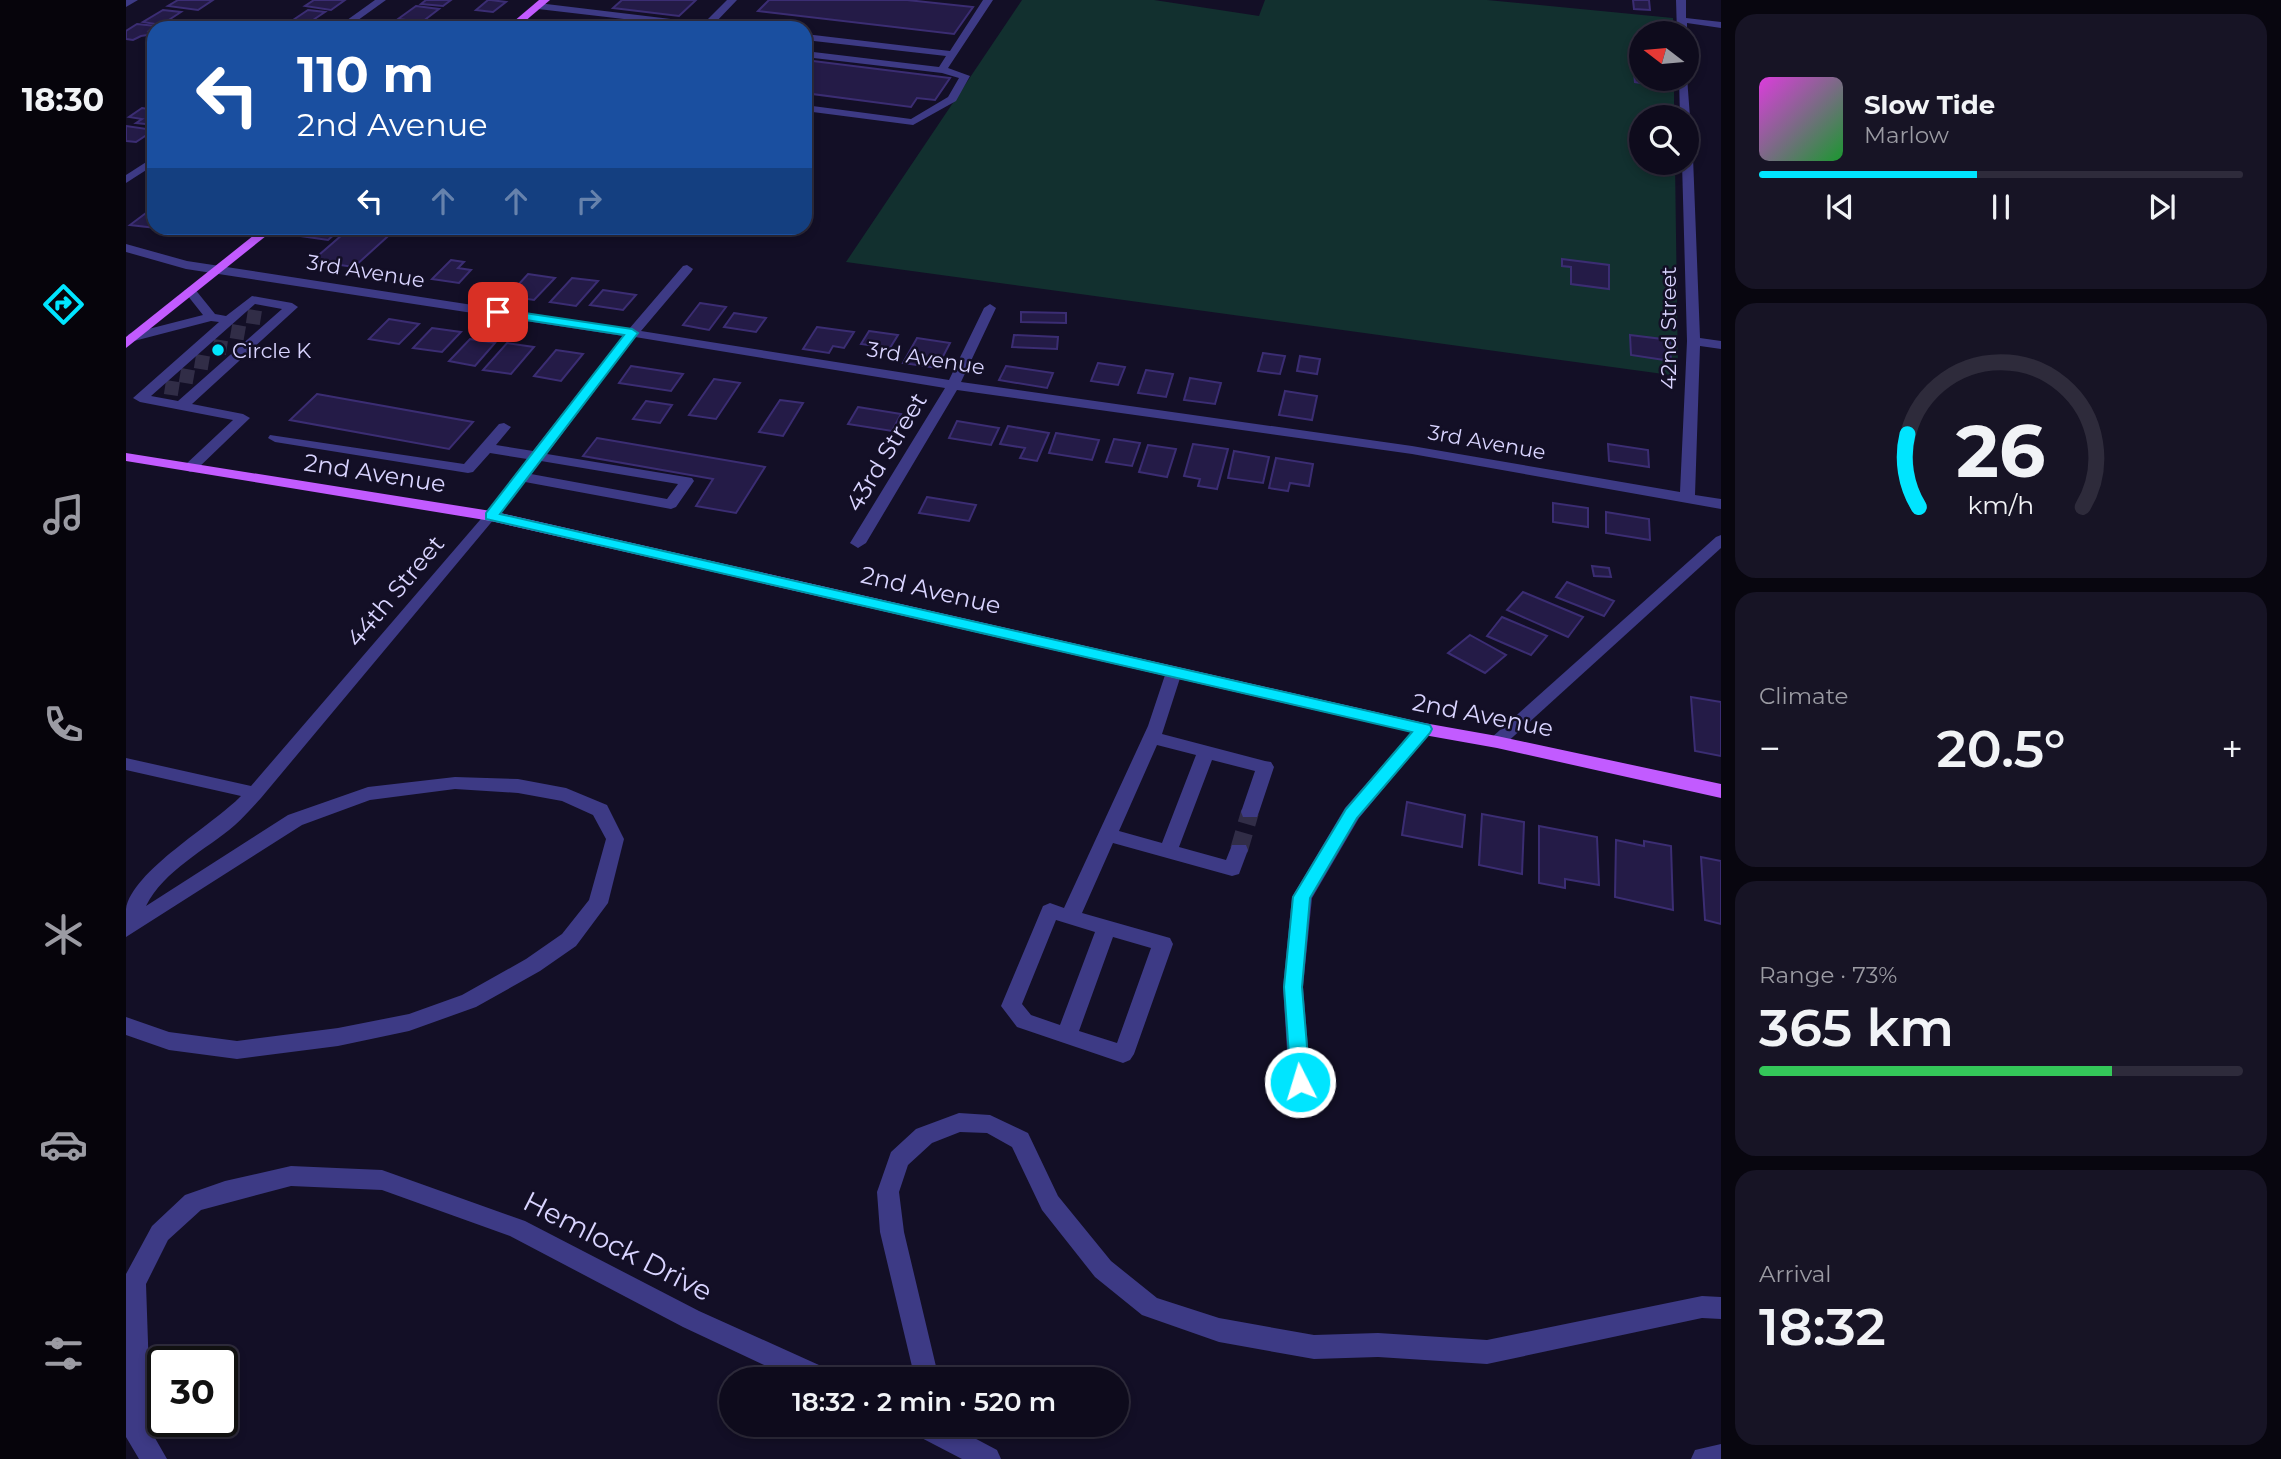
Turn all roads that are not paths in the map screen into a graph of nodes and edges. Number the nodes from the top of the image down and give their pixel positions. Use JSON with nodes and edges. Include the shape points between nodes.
{"nodes":[{"id":1,"x":133,"y":0,"type":"edge"},
{"id":2,"x":381,"y":0,"type":"edge"},
{"id":3,"x":612,"y":0,"type":"edge"},
{"id":4,"x":732,"y":0,"type":"edge"},
{"id":5,"x":988,"y":0,"type":"edge"},
{"id":6,"x":1681,"y":0,"type":"edge"},
{"id":7,"x":541,"y":3,"type":"edge"},
{"id":8,"x":126,"y":4,"type":"edge"},
{"id":9,"x":597,"y":13,"type":"junction"},
{"id":10,"x":1682,"y":20,"type":"joint"},
{"id":11,"x":351,"y":21,"type":"edge"},
{"id":12,"x":519,"y":21,"type":"edge"},
{"id":13,"x":664,"y":21,"type":"edge"},
{"id":14,"x":711,"y":21,"type":"edge"},
{"id":15,"x":1721,"y":25,"type":"edge"},
{"id":16,"x":812,"y":38,"type":"edge"},
{"id":17,"x":951,"y":54,"type":"junction"},
{"id":18,"x":812,"y":55,"type":"edge"},
{"id":19,"x":942,"y":70,"type":"junction"},
{"id":20,"x":812,"y":109,"type":"edge"},
{"id":21,"x":147,"y":165,"type":"edge"},
{"id":22,"x":1688,"y":175,"type":"edge"},
{"id":23,"x":126,"y":180,"type":"edge"},
{"id":24,"x":261,"y":235,"type":"edge"},
{"id":25,"x":126,"y":248,"type":"edge"},
{"id":26,"x":687,"y":269,"type":"dead end"},
{"id":27,"x":218,"y":270,"type":"junction"},
{"id":28,"x":310,"y":284,"type":"junction"},
{"id":29,"x":190,"y":291,"type":"junction"},
{"id":30,"x":285,"y":306,"type":"junction"},
{"id":31,"x":990,"y":308,"type":"dead end"},
{"id":32,"x":228,"y":321,"type":"junction"},
{"id":33,"x":632,"y":333,"type":"junction"},
{"id":34,"x":129,"y":340,"type":"edge"},
{"id":35,"x":1694,"y":341,"type":"junction"},
{"id":36,"x":1721,"y":345,"type":"edge"},
{"id":37,"x":953,"y":385,"type":"junction"},
{"id":38,"x":181,"y":406,"type":"junction"},
{"id":39,"x":504,"y":427,"type":"dead end"},
{"id":40,"x":275,"y":438,"type":"dead end"},
{"id":41,"x":486,"y":448,"type":"junction"},
{"id":42,"x":537,"y":456,"type":"junction"},
{"id":43,"x":126,"y":457,"type":"edge"},
{"id":44,"x":190,"y":468,"type":"junction"},
{"id":45,"x":521,"y":477,"type":"junction"},
{"id":46,"x":1687,"y":499,"type":"junction"},
{"id":47,"x":1721,"y":505,"type":"edge"},
{"id":48,"x":491,"y":516,"type":"junction"},
{"id":49,"x":1721,"y":540,"type":"edge"},
{"id":50,"x":858,"y":543,"type":"dead end"},
{"id":51,"x":1174,"y":672,"type":"junction"},
{"id":52,"x":1424,"y":729,"type":"junction"},
{"id":53,"x":1152,"y":738,"type":"junction"},
{"id":54,"x":1497,"y":742,"type":"junction"},
{"id":55,"x":1206,"y":752,"type":"junction"},
{"id":56,"x":126,"y":764,"type":"edge"},
{"id":57,"x":1721,"y":790,"type":"edge"},
{"id":58,"x":255,"y":793,"type":"junction"},
{"id":59,"x":1250,"y":812,"type":"tunnel mouth"},
{"id":60,"x":1109,"y":835,"type":"junction"},
{"id":61,"x":1238,"y":850,"type":"tunnel mouth"},
{"id":62,"x":1168,"y":851,"type":"junction"},
{"id":63,"x":1070,"y":917,"type":"junction"},
{"id":64,"x":126,"y":928,"type":"edge"},
{"id":65,"x":1106,"y":928,"type":"junction"},
{"id":66,"x":126,"y":1026,"type":"edge"},
{"id":67,"x":1067,"y":1035,"type":"junction"},
{"id":68,"x":1300,"y":1082,"type":"dead end"},
{"id":69,"x":1721,"y":1308,"type":"edge"},
{"id":70,"x":795,"y":1367,"type":"edge"},
{"id":71,"x":925,"y":1367,"type":"edge"},
{"id":72,"x":949,"y":1437,"type":"edge"},
{"id":73,"x":132,"y":1440,"type":"edge"},
{"id":74,"x":1721,"y":1457,"type":"edge"},
{"id":75,"x":154,"y":1459,"type":"edge"},
{"id":76,"x":988,"y":1459,"type":"edge"},
{"id":77,"x":1704,"y":1459,"type":"edge"}],
"edges":[{"from":1,"to":8,"type":"street"},
{"from":2,"to":11,"type":"street"},
{"from":3,"to":9,"type":"street"},
{"from":4,"to":14,"type":"street"},
{"from":5,"to":17,"type":"street"},
{"from":6,"to":10,"type":"street"},
{"from":7,"to":9,"type":"street"},
{"from":7,"to":12,"type":"main road"},
{"from":9,"to":13,"type":"street"},
{"from":10,"to":15,"type":"street"},
{"from":16,"to":17,"type":"street"},
{"from":17,"to":19,"type":"street"},
{"from":18,"to":19,"type":"street"},
{"from":19,"to":20,"type":"street","via":[[965,76],[952,99],[913,122]]},
{"from":21,"to":23,"type":"street"},
{"from":22,"to":35,"type":"street","name":"42nd Street"},
{"from":24,"to":27,"type":"main road"},
{"from":25,"to":27,"type":"street","name":"3rd Avenue"},
{"from":26,"to":33,"type":"street","name":"44th Street"},
{"from":27,"to":28,"type":"street","name":"3rd Avenue"},
{"from":27,"to":29,"type":"main road"},
{"from":28,"to":30,"type":"street"},
{"from":28,"to":33,"type":"street","name":"3rd Avenue"},
{"from":29,"to":32,"type":"street"},
{"from":29,"to":34,"type":"main road"},
{"from":30,"to":32,"type":"street","via":[[252,300]]},
{"from":30,"to":38,"type":"street","via":[[292,307],[197,385]]},
{"from":31,"to":37,"type":"street","name":"43rd Street"},
{"from":32,"to":34,"type":"street"},
{"from":32,"to":38,"type":"street","via":[[207,345],[140,398]]},
{"from":33,"to":37,"type":"street","name":"3rd Avenue"},
{"from":33,"to":42,"type":"street","name":"44th Street"},
{"from":35,"to":36,"type":"street"},
{"from":35,"to":46,"type":"street","name":"42nd Street"},
{"from":37,"to":46,"type":"street","name":"3rd Avenue","via":[[1398,448]]},
{"from":37,"to":50,"type":"street","name":"43rd Street"},
{"from":38,"to":44,"type":"street","via":[[243,418]]},
{"from":39,"to":41,"type":"street"},
{"from":40,"to":41,"type":"street","via":[[468,470]]},
{"from":41,"to":42,"type":"street"},
{"from":42,"to":45,"type":"street","name":"44th Street"},
{"from":42,"to":45,"type":"street","via":[[687,481],[671,504]]},
{"from":43,"to":44,"type":"main road","name":"2nd Avenue"},
{"from":44,"to":48,"type":"main road","name":"2nd Avenue"},
{"from":45,"to":48,"type":"street","name":"44th Street"},
{"from":46,"to":47,"type":"street","name":"3rd Avenue"},
{"from":48,"to":51,"type":"main road","name":"2nd Avenue"},
{"from":48,"to":58,"type":"street","name":"44th Street"},
{"from":49,"to":54,"type":"street"},
{"from":51,"to":52,"type":"main road","name":"2nd Avenue"},
{"from":51,"to":53,"type":"street"},
{"from":52,"to":54,"type":"main road","name":"2nd Avenue"},
{"from":52,"to":68,"type":"street","via":[[1352,813],[1302,897],[1293,987]]},
{"from":53,"to":55,"type":"street"},
{"from":53,"to":60,"type":"street"},
{"from":54,"to":57,"type":"main road","name":"2nd Avenue"},
{"from":55,"to":59,"type":"street","via":[[1265,767]]},
{"from":55,"to":62,"type":"street"},
{"from":56,"to":58,"type":"street"},
{"from":58,"to":64,"type":"street","name":"44th Street","via":[[145,889]]},
{"from":60,"to":62,"type":"street"},
{"from":60,"to":63,"type":"street"},
{"from":61,"to":62,"type":"street","via":[[1232,869]]},
{"from":63,"to":65,"type":"street"},
{"from":63,"to":67,"type":"street","via":[[1050,911],[1011,1006],[1024,1021]]},
{"from":64,"to":66,"type":"street","via":[[295,820],[368,794],[455,783],[518,786],[566,795],[600,810],[615,839],[598,903],[569,940],[469,1001],[338,1037],[237,1050],[169,1041]]},
{"from":65,"to":67,"type":"street"},
{"from":65,"to":67,"type":"street","via":[[1163,944],[1124,1054]]},
{"from":69,"to":71,"type":"street","via":[[1702,1307],[1487,1352],[1378,1345],[1314,1347],[1219,1330],[1150,1307],[1103,1269],[1050,1203],[1020,1140],[990,1125],[959,1122],[924,1136],[899,1159],[888,1192],[892,1232]]},
{"from":70,"to":73,"type":"street","name":"Hemlock Drive","via":[[691,1319],[517,1228],[382,1180],[290,1176],[193,1202],[160,1233],[134,1283]]},
{"from":72,"to":76,"type":"street"},
{"from":73,"to":75,"type":"street"},
{"from":74,"to":77,"type":"street"}]}
